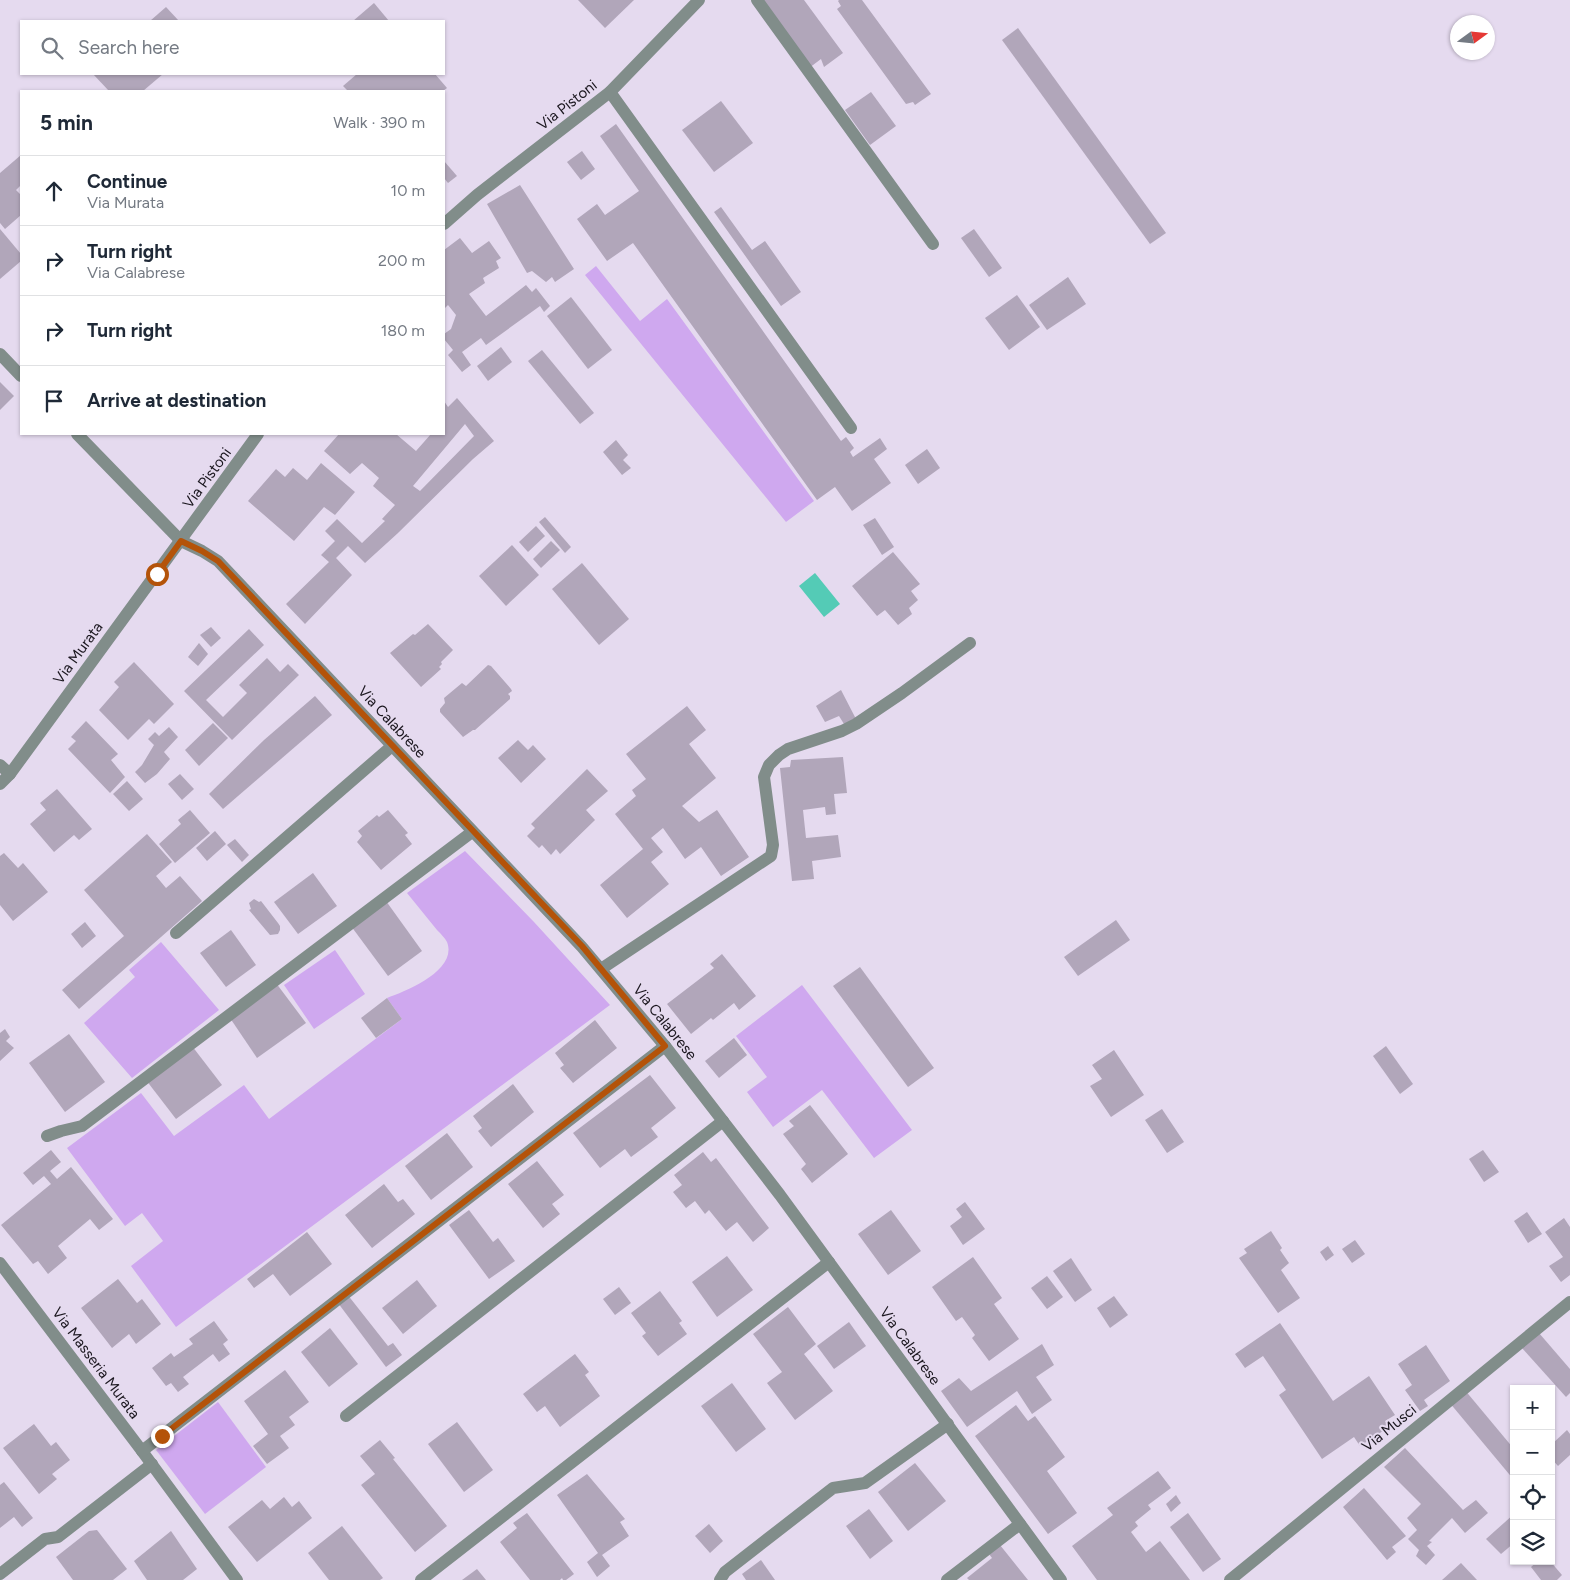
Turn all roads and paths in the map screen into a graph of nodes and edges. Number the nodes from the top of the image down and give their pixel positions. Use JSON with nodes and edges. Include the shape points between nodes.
{"nodes":[{"id":1,"x":700,"y":0,"type":"edge"},
{"id":2,"x":757,"y":0,"type":"edge"},
{"id":3,"x":610,"y":92,"type":"junction"},
{"id":4,"x":445,"y":223,"type":"edge"},
{"id":5,"x":933,"y":244,"type":"dead end"},
{"id":6,"x":0,"y":354,"type":"edge"},
{"id":7,"x":20,"y":375,"type":"edge"},
{"id":8,"x":851,"y":428,"type":"dead end"},
{"id":9,"x":78,"y":435,"type":"edge"},
{"id":10,"x":257,"y":435,"type":"edge"},
{"id":11,"x":181,"y":541,"type":"junction"},
{"id":12,"x":970,"y":643,"type":"dead end"},
{"id":13,"x":392,"y":746,"type":"junction"},
{"id":14,"x":0,"y":764,"type":"edge"},
{"id":15,"x":10,"y":774,"type":"junction"},
{"id":16,"x":0,"y":784,"type":"edge"},
{"id":17,"x":472,"y":832,"type":"junction"},
{"id":18,"x":176,"y":933,"type":"dead end"},
{"id":19,"x":601,"y":969,"type":"junction"},
{"id":20,"x":665,"y":1046,"type":"junction"},
{"id":21,"x":723,"y":1121,"type":"junction"},
{"id":22,"x":47,"y":1136,"type":"dead end"},
{"id":23,"x":829,"y":1262,"type":"junction"},
{"id":24,"x":0,"y":1263,"type":"edge"},
{"id":25,"x":1570,"y":1302,"type":"edge"},
{"id":26,"x":346,"y":1416,"type":"dead end"},
{"id":27,"x":948,"y":1424,"type":"junction"},
{"id":28,"x":142,"y":1451,"type":"junction"},
{"id":29,"x":152,"y":1464,"type":"junction"},
{"id":30,"x":1020,"y":1524,"type":"junction"},
{"id":31,"x":0,"y":1574,"type":"edge"},
{"id":32,"x":237,"y":1580,"type":"edge"},
{"id":33,"x":421,"y":1580,"type":"edge"},
{"id":34,"x":720,"y":1580,"type":"edge"},
{"id":35,"x":947,"y":1580,"type":"edge"},
{"id":36,"x":1061,"y":1580,"type":"edge"},
{"id":37,"x":1230,"y":1580,"type":"edge"}],
"edges":[{"from":1,"to":3,"type":"street","name":"Via Pistoni"},
{"from":2,"to":5,"type":"street"},
{"from":3,"to":4,"type":"street","name":"Via Pistoni"},
{"from":3,"to":8,"type":"street"},
{"from":6,"to":7,"type":"street"},
{"from":9,"to":11,"type":"street","name":"Via Calabrese"},
{"from":10,"to":11,"type":"street","name":"Via Pistoni"},
{"from":11,"to":13,"type":"street","name":"Via Calabrese","via":[[218,561]]},
{"from":11,"to":15,"type":"street","name":"Via Murata"},
{"from":12,"to":19,"type":"street","via":[[856,724],[779,755],[769,765],[764,777],[773,845],[771,856]]},
{"from":13,"to":17,"type":"street","name":"Via Calabrese"},
{"from":13,"to":18,"type":"street"},
{"from":14,"to":15,"type":"street"},
{"from":15,"to":16,"type":"street","name":"Via Murata"},
{"from":17,"to":19,"type":"street","name":"Via Calabrese"},
{"from":17,"to":22,"type":"street","via":[[82,1126]]},
{"from":19,"to":20,"type":"street","name":"Via Calabrese"},
{"from":20,"to":21,"type":"street","name":"Via Calabrese"},
{"from":20,"to":28,"type":"street"},
{"from":21,"to":23,"type":"street","name":"Via Calabrese"},
{"from":21,"to":26,"type":"street"},
{"from":23,"to":27,"type":"street","name":"Via Calabrese"},
{"from":23,"to":33,"type":"street"},
{"from":24,"to":28,"type":"street","name":"Via Masseria Murata"},
{"from":25,"to":37,"type":"street","name":"Via Musci"},
{"from":27,"to":30,"type":"street","name":"Via Calabrese"},
{"from":27,"to":34,"type":"street","via":[[865,1483],[833,1488],[725,1572]]},
{"from":28,"to":29,"type":"street","name":"Via Masseria Murata"},
{"from":29,"to":31,"type":"street","via":[[58,1537],[45,1539]]},
{"from":29,"to":32,"type":"street","name":"Via Masseria Murata"},
{"from":30,"to":35,"type":"street"},
{"from":30,"to":36,"type":"street","name":"Via Calabrese"}]}
